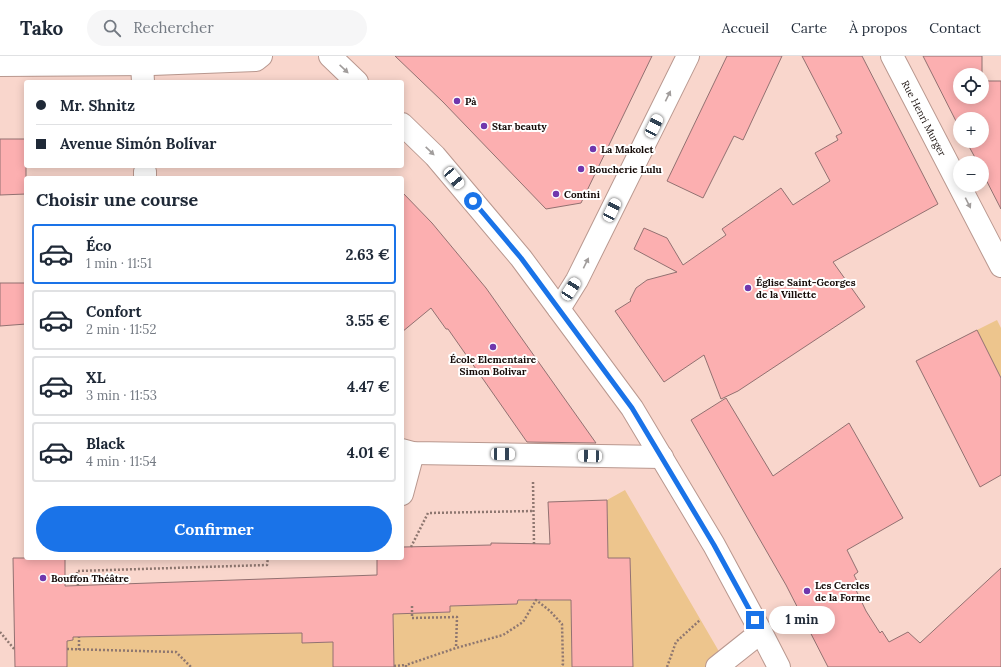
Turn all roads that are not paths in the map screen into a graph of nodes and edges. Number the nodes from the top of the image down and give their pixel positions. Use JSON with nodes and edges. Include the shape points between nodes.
{"nodes":[{"id":1,"x":261,"y":56,"type":"edge"},
{"id":2,"x":330,"y":56,"type":"edge"},
{"id":3,"x":688,"y":56,"type":"edge"},
{"id":4,"x":892,"y":56,"type":"edge"},
{"id":5,"x":0,"y":65,"type":"edge"},
{"id":6,"x":142,"y":73,"type":"edge"},
{"id":7,"x":355,"y":80,"type":"edge"},
{"id":8,"x":404,"y":126,"type":"edge"},
{"id":9,"x":1001,"y":266,"type":"edge"},
{"id":10,"x":559,"y":308,"type":"junction"},
{"id":11,"x":407,"y":452,"type":"edge"},
{"id":12,"x":662,"y":458,"type":"junction"},
{"id":13,"x":404,"y":477,"type":"edge"},
{"id":14,"x":761,"y":632,"type":"junction"},
{"id":15,"x":717,"y":667,"type":"edge"},
{"id":16,"x":779,"y":667,"type":"edge"}],
"edges":[{"from":1,"to":6,"type":"street","via":[[256,60]]},
{"from":2,"to":7,"type":"street","one_way":true},
{"from":10,"to":3,"type":"street","one_way":true,"via":[[578,280]]},
{"from":4,"to":9,"type":"street","name":"Rue Henri Murger","one_way":true},
{"from":5,"to":6,"type":"street"},
{"from":8,"to":10,"type":"street","one_way":true,"via":[[435,156],[521,258]]},
{"from":10,"to":12,"type":"street","via":[[632,408]]},
{"from":11,"to":12,"type":"street"},
{"from":11,"to":13,"type":"street"},
{"from":12,"to":14,"type":"street","via":[[714,545]]},
{"from":14,"to":15,"type":"street"},
{"from":14,"to":16,"type":"street"}]}
